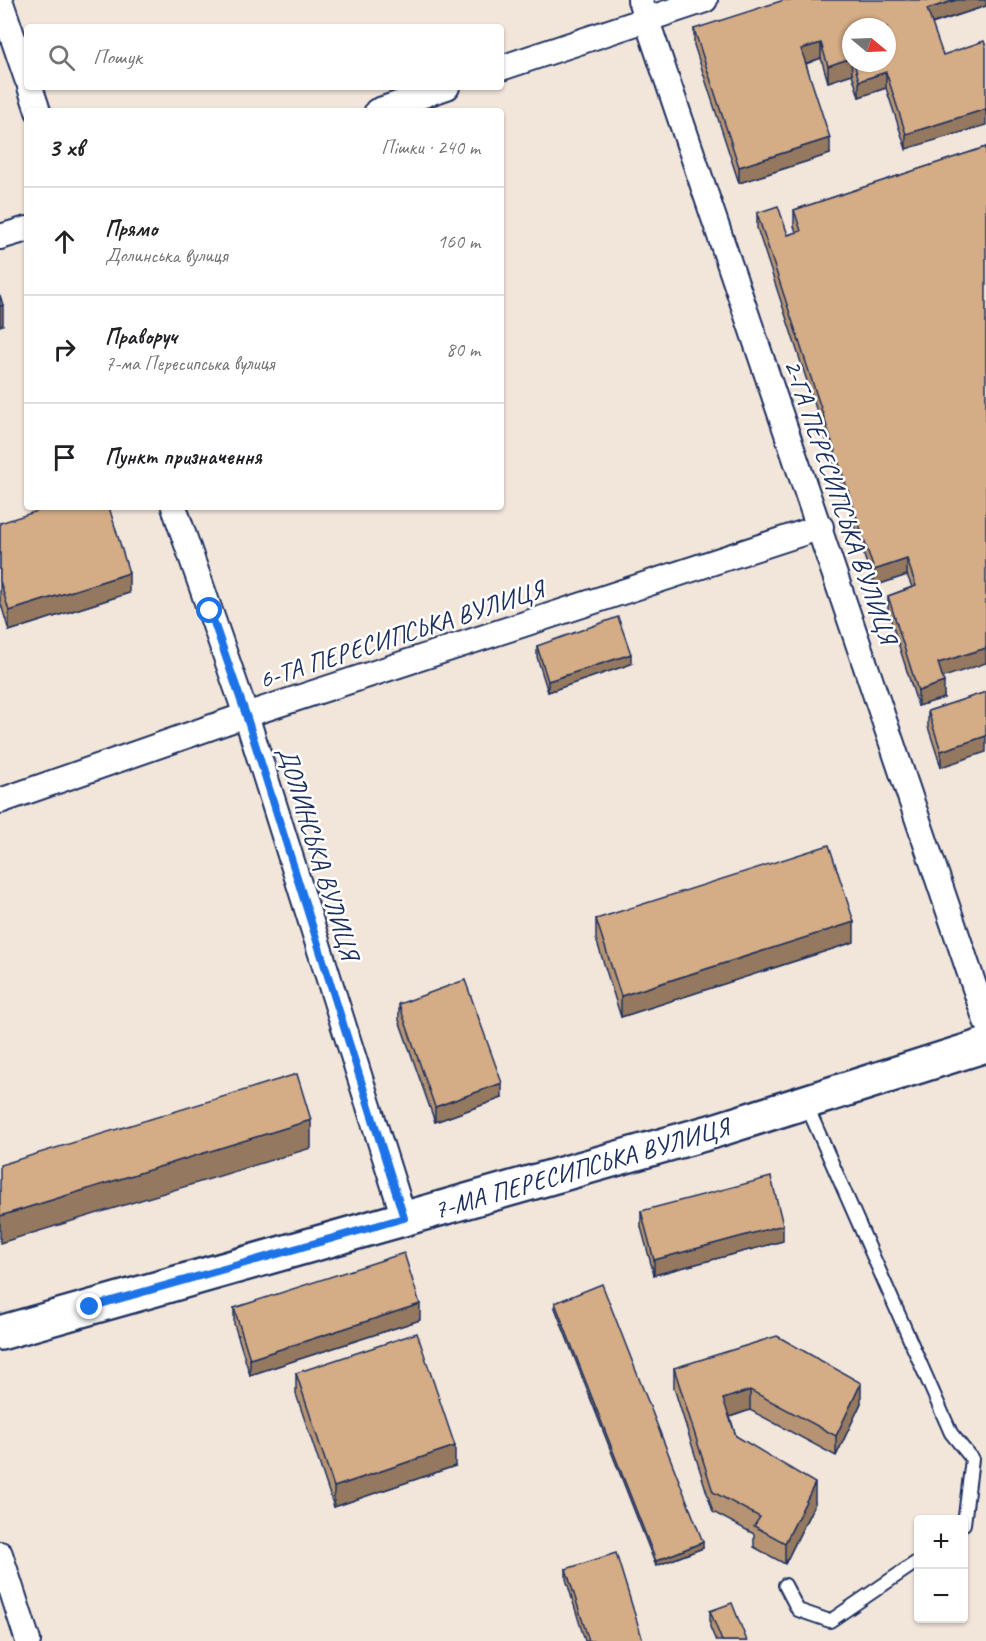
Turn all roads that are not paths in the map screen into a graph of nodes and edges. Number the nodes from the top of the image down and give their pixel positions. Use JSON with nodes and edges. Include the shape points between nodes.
{"nodes":[{"id":1,"x":0,"y":0,"type":"edge"},
{"id":2,"x":705,"y":0,"type":"edge"},
{"id":3,"x":643,"y":9,"type":"edge"},
{"id":4,"x":504,"y":67,"type":"edge"},
{"id":5,"x":24,"y":70,"type":"edge"},
{"id":6,"x":31,"y":90,"type":"edge"},
{"id":7,"x":438,"y":90,"type":"edge"},
{"id":8,"x":37,"y":108,"type":"edge"},
{"id":9,"x":386,"y":108,"type":"edge"},
{"id":10,"x":24,"y":230,"type":"edge"},
{"id":11,"x":0,"y":237,"type":"edge"},
{"id":12,"x":175,"y":510,"type":"edge"},
{"id":13,"x":821,"y":527,"type":"junction"},
{"id":14,"x":246,"y":715,"type":"junction"},
{"id":15,"x":0,"y":801,"type":"edge"},
{"id":16,"x":986,"y":1021,"type":"edge"},
{"id":17,"x":986,"y":1045,"type":"edge"},
{"id":18,"x":806,"y":1103,"type":"junction"},
{"id":19,"x":404,"y":1218,"type":"junction"},
{"id":20,"x":0,"y":1333,"type":"edge"},
{"id":21,"x":964,"y":1515,"type":"edge"},
{"id":22,"x":0,"y":1554,"type":"edge"},
{"id":23,"x":914,"y":1564,"type":"edge"},
{"id":24,"x":785,"y":1585,"type":"dead end"},
{"id":25,"x":28,"y":1641,"type":"edge"}],
"edges":[{"from":1,"to":5,"type":"street"},
{"from":2,"to":3,"type":"street"},
{"from":3,"to":4,"type":"street"},
{"from":3,"to":13,"type":"street","name":"2-ГА ПЕРЕСИПСЬКА ВУЛИЦЯ"},
{"from":6,"to":8,"type":"street"},
{"from":7,"to":9,"type":"street"},
{"from":10,"to":11,"type":"street"},
{"from":12,"to":14,"type":"street","name":"ДОЛИНСЬКА ВУЛИЦЯ"},
{"from":13,"to":14,"type":"street","name":"6-ТА ПЕРЕСИПСЬКА ВУЛИЦЯ"},
{"from":13,"to":16,"type":"street","name":"2-ГА ПЕРЕСИПСЬКА ВУЛИЦЯ"},
{"from":14,"to":15,"type":"street","name":"6-ТА ПЕРЕСИПСЬКА ВУЛИЦЯ"},
{"from":14,"to":19,"type":"street","name":"ДОЛИНСЬКА ВУЛИЦЯ"},
{"from":17,"to":18,"type":"main road","name":"7-МА ПЕРЕСИПСЬКА ВУЛИЦЯ"},
{"from":18,"to":19,"type":"main road","name":"7-МА ПЕРЕСИПСЬКА ВУЛИЦЯ"},
{"from":18,"to":21,"type":"lane","via":[[951,1433],[972,1459]]},
{"from":19,"to":20,"type":"main road","name":"7-МА ПЕРЕСИПСЬКА ВУЛИЦЯ"},
{"from":22,"to":25,"type":"street"},
{"from":23,"to":24,"type":"lane","via":[[830,1621],[798,1610]]}]}
